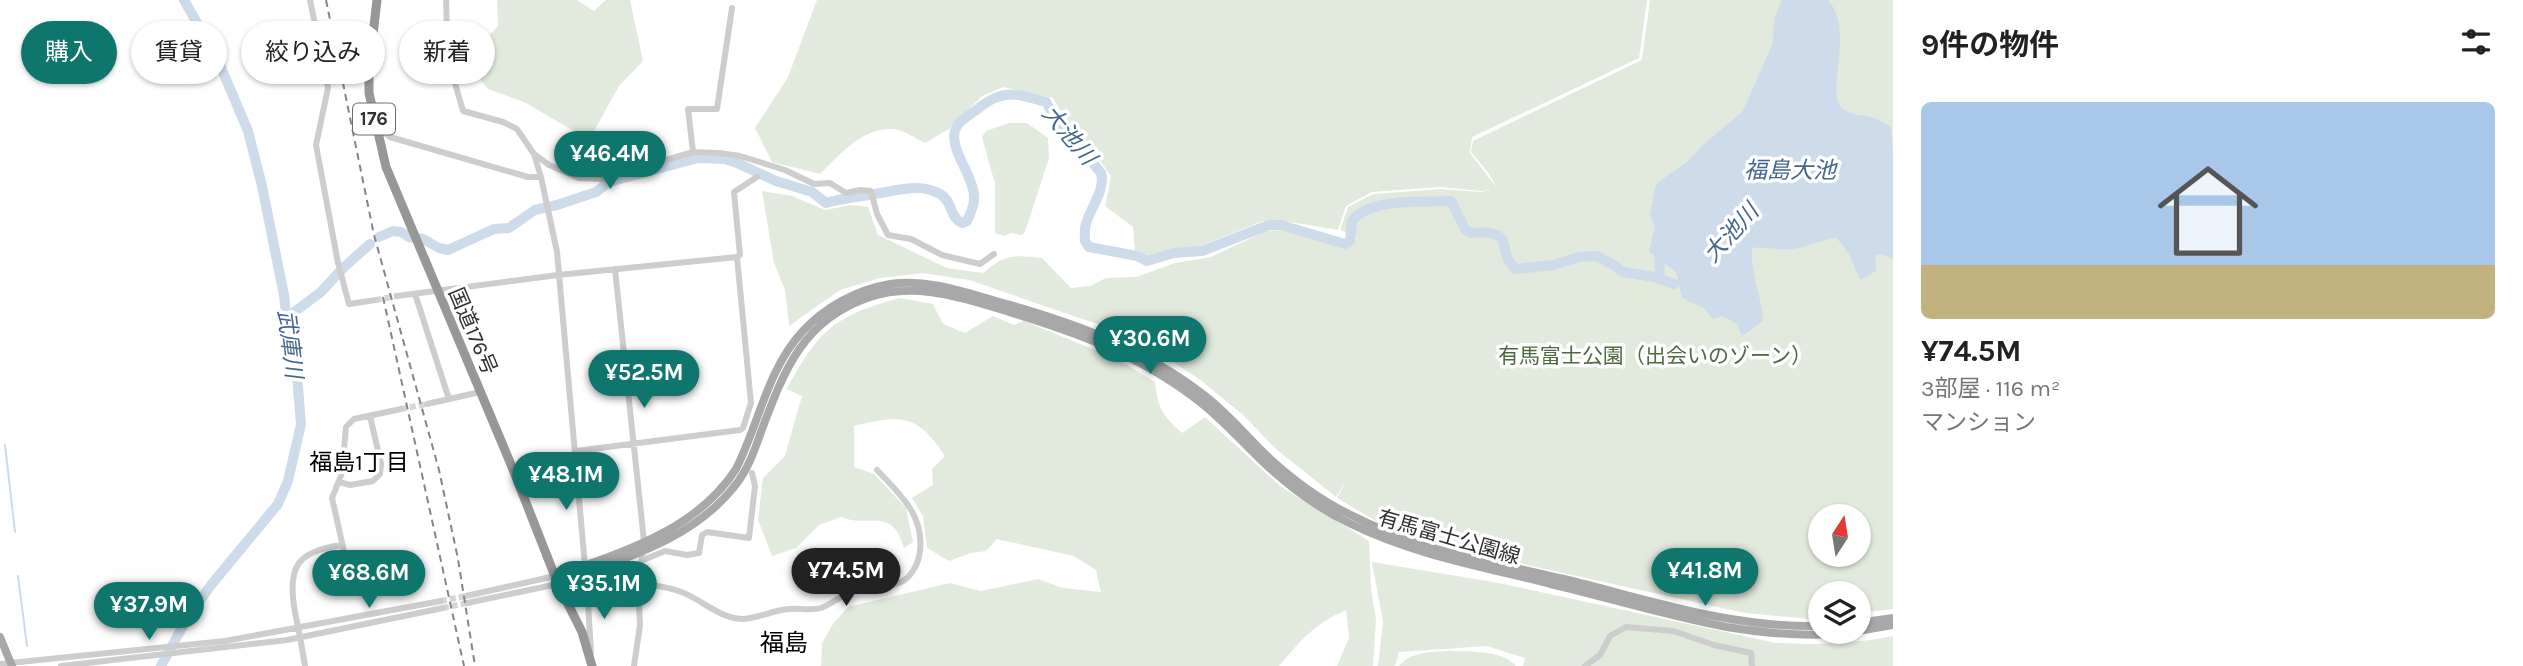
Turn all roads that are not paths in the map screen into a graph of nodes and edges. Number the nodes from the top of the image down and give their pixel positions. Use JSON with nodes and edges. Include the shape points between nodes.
{"nodes":[{"id":1,"x":310,"y":0,"type":"edge"},
{"id":2,"x":377,"y":0,"type":"edge"},
{"id":3,"x":446,"y":0,"type":"edge"},
{"id":4,"x":732,"y":8,"type":"dead end"},
{"id":5,"x":376,"y":127,"type":"junction"},
{"id":6,"x":693,"y":152,"type":"junction"},
{"id":7,"x":534,"y":155,"type":"junction"},
{"id":8,"x":541,"y":177,"type":"junction"},
{"id":9,"x":757,"y":177,"type":"dead end"},
{"id":10,"x":995,"y":254,"type":"dead end"},
{"id":11,"x":737,"y":257,"type":"junction"},
{"id":12,"x":615,"y":269,"type":"junction"},
{"id":13,"x":558,"y":275,"type":"junction"},
{"id":14,"x":438,"y":292,"type":"junction"},
{"id":15,"x":415,"y":294,"type":"junction"},
{"id":16,"x":397,"y":296,"type":"tunnel mouth"},
{"id":17,"x":376,"y":300,"type":"tunnel mouth"},
{"id":18,"x":480,"y":392,"type":"junction"},
{"id":19,"x":449,"y":399,"type":"junction"},
{"id":20,"x":427,"y":404,"type":"tunnel mouth"},
{"id":21,"x":401,"y":409,"type":"tunnel mouth"},
{"id":22,"x":370,"y":416,"type":"junction"},
{"id":23,"x":634,"y":445,"type":"junction"},
{"id":24,"x":576,"y":452,"type":"junction"},
{"id":25,"x":877,"y":470,"type":"dead end"},
{"id":26,"x":752,"y":473,"type":"dead end"},
{"id":27,"x":339,"y":482,"type":"junction"},
{"id":28,"x":342,"y":545,"type":"junction"},
{"id":29,"x":644,"y":551,"type":"junction"},
{"id":30,"x":585,"y":566,"type":"junction"},
{"id":31,"x":350,"y":578,"type":"dead end"},
{"id":32,"x":557,"y":580,"type":"junction"},
{"id":33,"x":638,"y":584,"type":"junction"},
{"id":34,"x":466,"y":599,"type":"tunnel mouth"},
{"id":35,"x":1893,"y":618,"type":"edge"},
{"id":36,"x":1871,"y":621,"type":"edge"},
{"id":37,"x":1893,"y":625,"type":"edge"},
{"id":38,"x":1808,"y":626,"type":"edge"},
{"id":39,"x":298,"y":629,"type":"junction"},
{"id":40,"x":1871,"y":629,"type":"edge"},
{"id":41,"x":1808,"y":635,"type":"edge"},
{"id":42,"x":0,"y":637,"type":"edge"},
{"id":43,"x":300,"y":637,"type":"junction"},
{"id":44,"x":591,"y":662,"type":"edge"},
{"id":45,"x":0,"y":664,"type":"edge"},
{"id":46,"x":11,"y":664,"type":"edge"},
{"id":47,"x":61,"y":666,"type":"edge"},
{"id":48,"x":305,"y":666,"type":"edge"},
{"id":49,"x":634,"y":666,"type":"edge"},
{"id":50,"x":1585,"y":666,"type":"edge"},
{"id":51,"x":1752,"y":666,"type":"edge"}],
"edges":[{"from":1,"to":17,"type":"street","via":[[328,89],[316,145],[342,282],[349,304]]},
{"from":2,"to":5,"type":"highway","name":"国道176号","number":"176","via":[[369,69]]},
{"from":3,"to":7,"type":"street","via":[[448,59],[463,111],[517,129]]},
{"from":4,"to":6,"type":"street","via":[[717,109],[688,109]]},
{"from":5,"to":8,"type":"street","via":[[419,146]]},
{"from":5,"to":14,"type":"highway","name":"国道176号","number":"176","via":[[386,167]]},
{"from":6,"to":7,"type":"street","via":[[603,179],[579,178]]},
{"from":6,"to":10,"type":"street","via":[[740,156],[814,184],[830,183],[846,193],[864,190],[872,195],[888,235],[980,264]]},
{"from":7,"to":8,"type":"street"},
{"from":8,"to":13,"type":"street"},
{"from":9,"to":11,"type":"street","via":[[734,192]]},
{"from":11,"to":12,"type":"street"},
{"from":11,"to":23,"type":"street","via":[[751,403],[743,428]]},
{"from":12,"to":13,"type":"street"},
{"from":12,"to":23,"type":"street"},
{"from":13,"to":14,"type":"street"},
{"from":13,"to":24,"type":"street"},
{"from":14,"to":15,"type":"street"},
{"from":14,"to":18,"type":"highway","name":"国道176号","number":"176"},
{"from":15,"to":16,"type":"street"},
{"from":15,"to":19,"type":"street"},
{"from":18,"to":19,"type":"street"},
{"from":18,"to":32,"type":"highway","name":"国道176号","number":"176"},
{"from":19,"to":20,"type":"street"},
{"from":21,"to":22,"type":"street"},
{"from":22,"to":27,"type":"street","via":[[354,419],[346,427]]},
{"from":22,"to":27,"type":"street","via":[[380,474],[373,481]]},
{"from":23,"to":24,"type":"street"},
{"from":23,"to":29,"type":"street"},
{"from":24,"to":30,"type":"street"},
{"from":25,"to":33,"type":"street","via":[[913,510],[920,531],[918,561],[901,582],[857,588],[822,608],[788,609],[743,619],[727,616],[681,591]]},
{"from":26,"to":29,"type":"street","via":[[755,486],[749,538],[707,532],[694,556]]},
{"from":27,"to":28,"type":"street","via":[[332,498]]},
{"from":28,"to":31,"type":"street"},
{"from":28,"to":39,"type":"street","via":[[313,551],[296,567],[291,585]]},
{"from":29,"to":30,"type":"main road","name":"有馬富士公園線"},
{"from":29,"to":32,"type":"main road","name":"有馬富士公園線"},
{"from":29,"to":33,"type":"street"},
{"from":29,"to":38,"type":"main road","name":"有馬富士公園線","via":[[703,509],[727,484],[747,447],[779,364],[815,319],[872,288],[931,284],[1054,317],[1133,350],[1204,395],[1305,488],[1376,527],[1410,540],[1708,617]]},
{"from":29,"to":41,"type":"main road","name":"有馬富士公園線","via":[[689,528],[733,489],[749,462],[785,369],[821,324],[873,295],[929,292],[1054,325],[1130,356],[1199,401],[1301,494],[1349,523],[1409,548],[1727,628]]},
{"from":30,"to":32,"type":"main road","name":"有馬富士公園線"},
{"from":32,"to":34,"type":"street"},
{"from":32,"to":44,"type":"highway","name":"国道176号","number":"176"},
{"from":33,"to":44,"type":"street","via":[[587,585]]},
{"from":33,"to":49,"type":"street","via":[[640,625]]},
{"from":35,"to":36,"type":"main road"},
{"from":37,"to":40,"type":"main road","name":"有馬富士公園線"},
{"from":39,"to":43,"type":"street"},
{"from":39,"to":43,"type":"street","via":[[442,604]]},
{"from":39,"to":46,"type":"street"},
{"from":42,"to":46,"type":"main road"},
{"from":43,"to":47,"type":"street"},
{"from":43,"to":48,"type":"street"},
{"from":45,"to":46,"type":"street"},
{"from":50,"to":51,"type":"street","via":[[1600,655],[1610,636],[1626,627],[1673,631],[1751,653]]}]}
